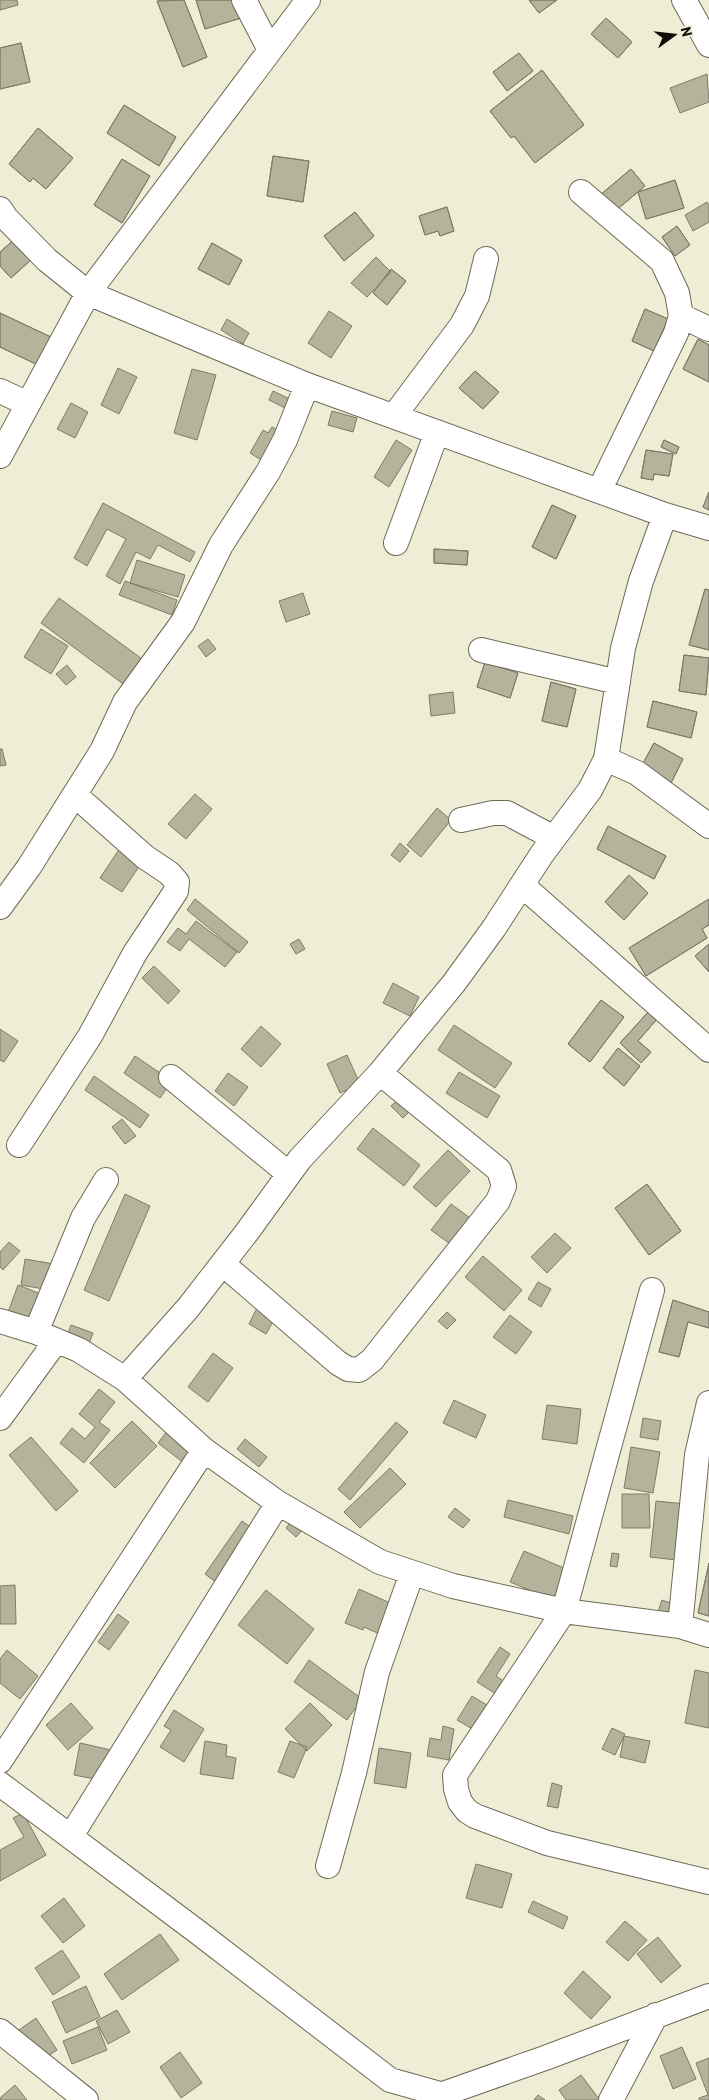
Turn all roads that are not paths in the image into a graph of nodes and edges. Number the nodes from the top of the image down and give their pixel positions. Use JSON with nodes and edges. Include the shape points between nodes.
{"nodes":[{"id":1,"x":244,"y":0,"type":"edge"},
{"id":2,"x":308,"y":0,"type":"edge"},
{"id":3,"x":684,"y":0,"type":"edge"},
{"id":4,"x":709,"y":45,"type":"edge"},
{"id":5,"x":270,"y":50,"type":"junction"},
{"id":6,"x":582,"y":192,"type":"dead end"},
{"id":7,"x":2,"y":216,"type":"edge"},
{"id":8,"x":486,"y":259,"type":"dead end"},
{"id":9,"x":88,"y":293,"type":"junction"},
{"id":10,"x":681,"y":316,"type":"junction"},
{"id":11,"x":709,"y":329,"type":"edge"},
{"id":12,"x":307,"y":385,"type":"junction"},
{"id":13,"x":0,"y":391,"type":"edge"},
{"id":14,"x":28,"y":404,"type":"junction"},
{"id":15,"x":394,"y":416,"type":"junction"},
{"id":16,"x":437,"y":432,"type":"junction"},
{"id":17,"x":0,"y":456,"type":"edge"},
{"id":18,"x":599,"y":491,"type":"junction"},
{"id":19,"x":665,"y":515,"type":"junction"},
{"id":20,"x":709,"y":528,"type":"edge"},
{"id":21,"x":396,"y":543,"type":"dead end"},
{"id":22,"x":481,"y":650,"type":"dead end"},
{"id":23,"x":618,"y":682,"type":"junction"},
{"id":24,"x":606,"y":759,"type":"junction"},
{"id":25,"x":76,"y":795,"type":"junction"},
{"id":26,"x":461,"y":820,"type":"dead end"},
{"id":27,"x":709,"y":826,"type":"edge"},
{"id":28,"x":554,"y":838,"type":"junction"},
{"id":29,"x":522,"y":885,"type":"junction"},
{"id":30,"x":0,"y":908,"type":"edge"},
{"id":31,"x":709,"y":1050,"type":"edge"},
{"id":32,"x":380,"y":1073,"type":"junction"},
{"id":33,"x":171,"y":1077,"type":"dead end"},
{"id":34,"x":19,"y":1145,"type":"dead end"},
{"id":35,"x":289,"y":1174,"type":"junction"},
{"id":36,"x":106,"y":1180,"type":"dead end"},
{"id":37,"x":222,"y":1264,"type":"junction"},
{"id":38,"x":652,"y":1290,"type":"dead end"},
{"id":39,"x":0,"y":1321,"type":"edge"},
{"id":40,"x":46,"y":1337,"type":"junction"},
{"id":41,"x":125,"y":1380,"type":"junction"},
{"id":42,"x":709,"y":1403,"type":"edge"},
{"id":43,"x":0,"y":1418,"type":"edge"},
{"id":44,"x":204,"y":1450,"type":"junction"},
{"id":45,"x":278,"y":1503,"type":"junction"},
{"id":46,"x":412,"y":1573,"type":"junction"},
{"id":47,"x":564,"y":1611,"type":"junction"},
{"id":48,"x":680,"y":1626,"type":"junction"},
{"id":49,"x":709,"y":1634,"type":"edge"},
{"id":50,"x":0,"y":1761,"type":"edge"},
{"id":51,"x":0,"y":1784,"type":"edge"},
{"id":52,"x":71,"y":1836,"type":"junction"},
{"id":53,"x":328,"y":1866,"type":"dead end"},
{"id":54,"x":709,"y":1882,"type":"edge"},
{"id":55,"x":709,"y":1996,"type":"edge"},
{"id":56,"x":656,"y":2015,"type":"junction"},
{"id":57,"x":0,"y":2031,"type":"edge"},
{"id":58,"x":388,"y":2090,"type":"edge"},
{"id":59,"x":433,"y":2097,"type":"edge"},
{"id":60,"x":86,"y":2100,"type":"edge"},
{"id":61,"x":610,"y":2100,"type":"edge"}],
"edges":[{"from":1,"to":5,"type":"street"},
{"from":2,"to":5,"type":"street"},
{"from":3,"to":4,"type":"street"},
{"from":5,"to":9,"type":"street"},
{"from":6,"to":10,"type":"street","via":[[662,261],[677,293]]},
{"from":7,"to":9,"type":"street","via":[[47,260]]},
{"from":8,"to":15,"type":"street","via":[[477,296],[462,325]]},
{"from":9,"to":12,"type":"street"},
{"from":9,"to":14,"type":"street"},
{"from":10,"to":11,"type":"street"},
{"from":10,"to":18,"type":"street","via":[[676,334]]},
{"from":12,"to":15,"type":"street"},
{"from":12,"to":25,"type":"street","via":[[268,472],[221,545],[183,622],[125,702]]},
{"from":13,"to":14,"type":"street"},
{"from":14,"to":17,"type":"street"},
{"from":15,"to":16,"type":"street"},
{"from":16,"to":18,"type":"street"},
{"from":16,"to":21,"type":"street"},
{"from":18,"to":19,"type":"street"},
{"from":19,"to":20,"type":"street"},
{"from":19,"to":23,"type":"street","via":[[641,581],[623,648]]},
{"from":22,"to":23,"type":"street"},
{"from":23,"to":24,"type":"street"},
{"from":24,"to":27,"type":"street","via":[[637,773]]},
{"from":24,"to":28,"type":"street","via":[[590,790]]},
{"from":25,"to":30,"type":"street"},
{"from":25,"to":34,"type":"street","via":[[145,858],[170,874],[177,882],[176,891],[135,953],[90,1036]]},
{"from":26,"to":28,"type":"street","via":[[508,812]]},
{"from":28,"to":29,"type":"street"},
{"from":29,"to":31,"type":"street"},
{"from":29,"to":32,"type":"street","via":[[454,983]]},
{"from":32,"to":35,"type":"street"},
{"from":32,"to":37,"type":"street","via":[[499,1170],[504,1186],[498,1201],[372,1360],[359,1370],[348,1369],[338,1363]]},
{"from":33,"to":35,"type":"street"},
{"from":35,"to":37,"type":"street"},
{"from":36,"to":40,"type":"street","via":[[83,1218]]},
{"from":37,"to":41,"type":"street"},
{"from":38,"to":47,"type":"street"},
{"from":39,"to":40,"type":"street"},
{"from":40,"to":41,"type":"street","via":[[79,1350]]},
{"from":40,"to":43,"type":"street"},
{"from":41,"to":44,"type":"street"},
{"from":42,"to":48,"type":"street","via":[[697,1455]]},
{"from":44,"to":45,"type":"street"},
{"from":44,"to":50,"type":"street"},
{"from":45,"to":46,"type":"street","via":[[380,1562]]},
{"from":45,"to":52,"type":"street"},
{"from":46,"to":47,"type":"street","via":[[453,1586]]},
{"from":46,"to":53,"type":"street","via":[[377,1672]]},
{"from":47,"to":48,"type":"street"},
{"from":47,"to":54,"type":"street","via":[[455,1775],[460,1802],[474,1816],[547,1843]]},
{"from":48,"to":49,"type":"street"},
{"from":51,"to":52,"type":"street"},
{"from":52,"to":58,"type":"street"},
{"from":55,"to":56,"type":"street"},
{"from":56,"to":59,"type":"street"},
{"from":56,"to":61,"type":"street"},
{"from":57,"to":60,"type":"street"},
{"from":58,"to":59,"type":"street"}]}
